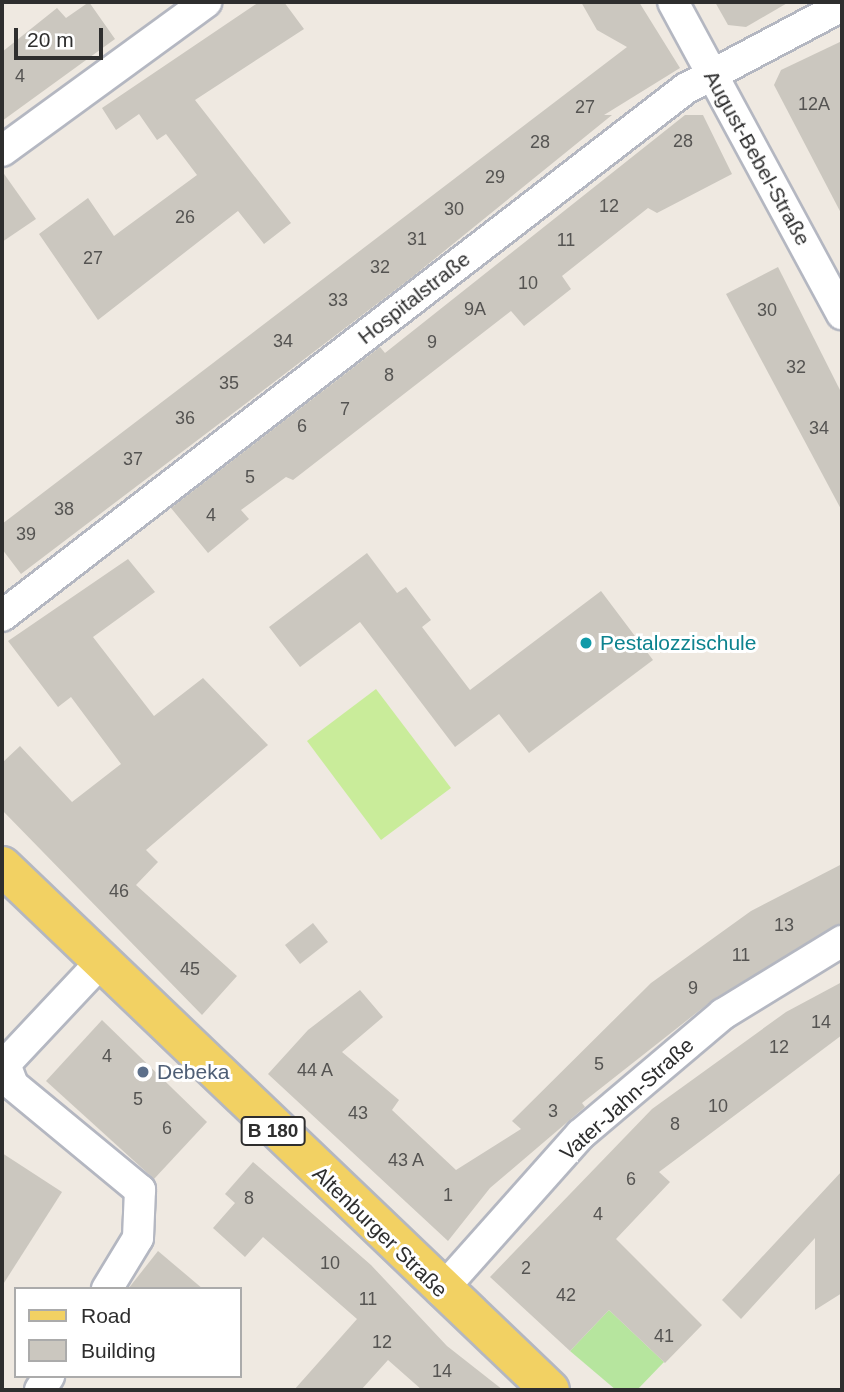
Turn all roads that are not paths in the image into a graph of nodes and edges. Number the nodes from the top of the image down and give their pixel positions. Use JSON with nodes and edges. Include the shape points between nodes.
{"nodes":[{"id":1,"x":206,"y":2,"type":"edge"},
{"id":2,"x":673,"y":2,"type":"edge"},
{"id":3,"x":842,"y":6,"type":"edge"},
{"id":4,"x":711,"y":73,"type":"junction"},
{"id":5,"x":2,"y":150,"type":"edge"},
{"id":6,"x":842,"y":314,"type":"edge"},
{"id":7,"x":2,"y":616,"type":"edge"},
{"id":8,"x":2,"y":866,"type":"edge"},
{"id":9,"x":842,"y":941,"type":"edge"},
{"id":10,"x":100,"y":963,"type":"junction"},
{"id":11,"x":108,"y":1287,"type":"edge"},
{"id":12,"x":441,"y":1291,"type":"junction"},
{"id":13,"x":550,"y":1390,"type":"edge"}],
"edges":[{"from":1,"to":5,"type":"street"},
{"from":2,"to":4,"type":"street","name":"August-Bebel-Straße"},
{"from":3,"to":4,"type":"street","name":"Hospitalstraße"},
{"from":4,"to":6,"type":"street","name":"August-Bebel-Straße"},
{"from":4,"to":7,"type":"street","name":"Hospitalstraße"},
{"from":8,"to":10,"type":"main road","name":"Altenburger Straße","number":"B 180"},
{"from":9,"to":12,"type":"street","name":"Vater-Jahn-Straße","via":[[723,1014],[581,1134]]},
{"from":10,"to":11,"type":"street","via":[[5,1064],[13,1085],[139,1190],[138,1238]]},
{"from":10,"to":12,"type":"main road","name":"Altenburger Straße","number":"B 180"},
{"from":12,"to":13,"type":"main road","name":"Altenburger Straße","number":"B 180"}]}
